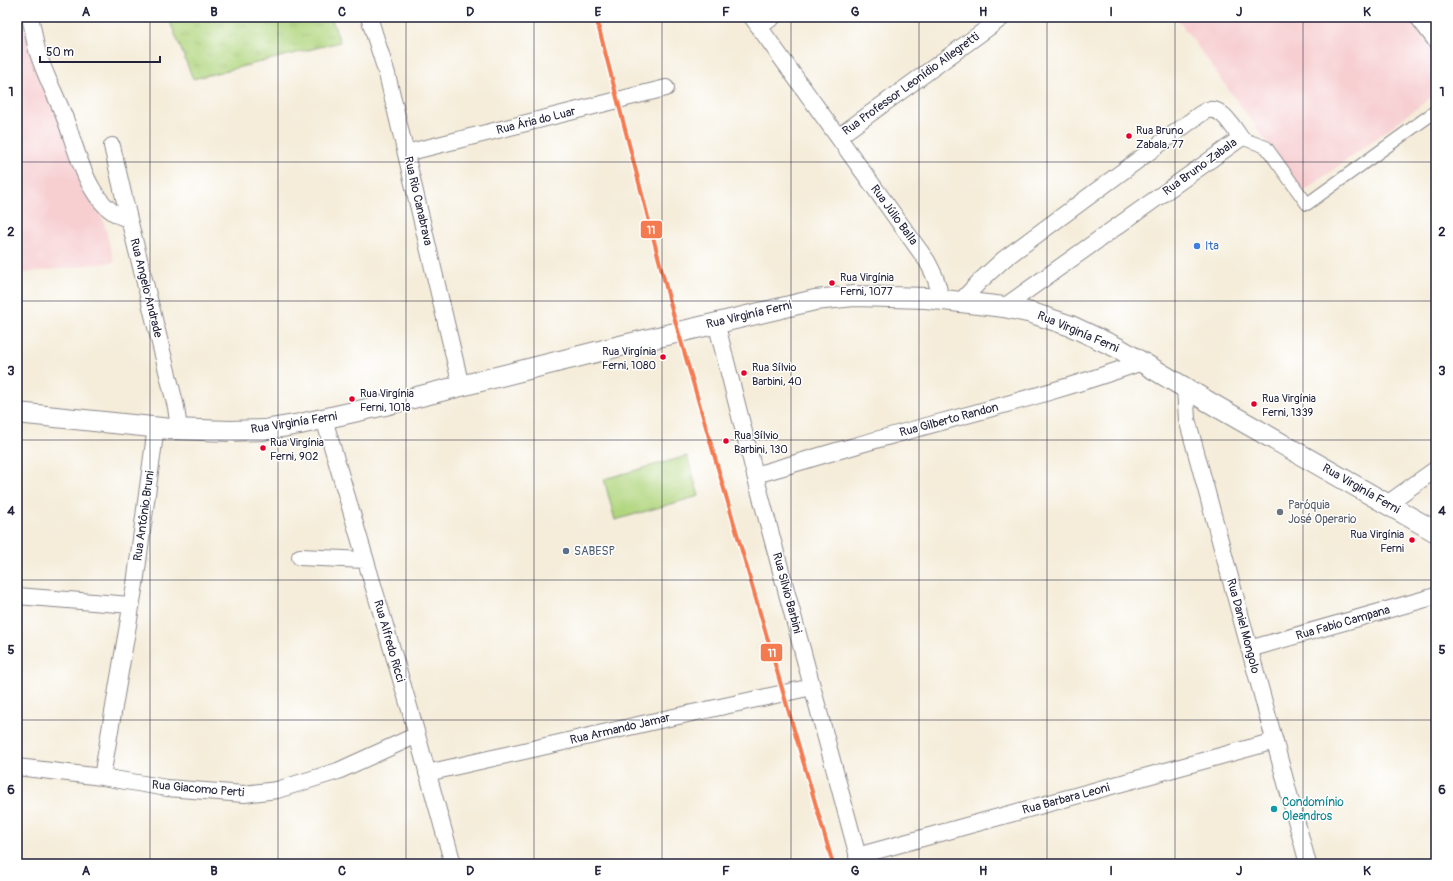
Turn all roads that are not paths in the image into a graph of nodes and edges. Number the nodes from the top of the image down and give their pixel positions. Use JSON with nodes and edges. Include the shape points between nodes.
{"nodes":[{"id":1,"x":30,"y":17,"type":"edge"},
{"id":2,"x":369,"y":17,"type":"edge"},
{"id":3,"x":773,"y":17,"type":"edge"},
{"id":4,"x":1003,"y":17,"type":"edge"},
{"id":5,"x":1418,"y":17,"type":"edge"},
{"id":6,"x":756,"y":22,"type":"edge"},
{"id":7,"x":1436,"y":41,"type":"edge"},
{"id":8,"x":666,"y":88,"type":"dead end"},
{"id":9,"x":1436,"y":111,"type":"edge"},
{"id":10,"x":838,"y":136,"type":"junction"},
{"id":11,"x":1241,"y":138,"type":"junction"},
{"id":12,"x":112,"y":146,"type":"dead end"},
{"id":13,"x":406,"y":153,"type":"junction"},
{"id":14,"x":128,"y":219,"type":"junction"},
{"id":15,"x":940,"y":299,"type":"junction"},
{"id":16,"x":961,"y":301,"type":"junction"},
{"id":17,"x":1004,"y":307,"type":"junction"},
{"id":18,"x":716,"y":322,"type":"junction"},
{"id":19,"x":1142,"y":362,"type":"junction"},
{"id":20,"x":461,"y":386,"type":"junction"},
{"id":21,"x":1185,"y":388,"type":"junction"},
{"id":22,"x":17,"y":413,"type":"edge"},
{"id":23,"x":324,"y":419,"type":"junction"},
{"id":24,"x":156,"y":428,"type":"junction"},
{"id":25,"x":179,"y":429,"type":"junction"},
{"id":26,"x":1436,"y":469,"type":"edge"},
{"id":27,"x":755,"y":475,"type":"junction"},
{"id":28,"x":1388,"y":504,"type":"junction"},
{"id":29,"x":1436,"y":532,"type":"edge"},
{"id":30,"x":300,"y":557,"type":"dead end"},
{"id":31,"x":365,"y":560,"type":"junction"},
{"id":32,"x":17,"y":596,"type":"edge"},
{"id":33,"x":1436,"y":596,"type":"edge"},
{"id":34,"x":131,"y":605,"type":"junction"},
{"id":35,"x":1249,"y":649,"type":"junction"},
{"id":36,"x":812,"y":687,"type":"junction"},
{"id":37,"x":417,"y":735,"type":"junction"},
{"id":38,"x":1274,"y":742,"type":"junction"},
{"id":39,"x":17,"y":767,"type":"edge"},
{"id":40,"x":427,"y":773,"type":"junction"},
{"id":41,"x":102,"y":777,"type":"junction"},
{"id":42,"x":859,"y":860,"type":"edge"},
{"id":43,"x":452,"y":864,"type":"edge"},
{"id":44,"x":1308,"y":864,"type":"edge"}],
"edges":[{"from":1,"to":14,"type":"street","via":[[37,49],[84,175],[107,206],[119,217]]},
{"from":2,"to":13,"type":"street","name":"Rua Rio Canabrava","via":[[387,74]]},
{"from":3,"to":6,"type":"street"},
{"from":4,"to":10,"type":"street","name":"Rua Professor Leonídio Allegretti"},
{"from":5,"to":7,"type":"street"},
{"from":6,"to":10,"type":"street","name":"Rua Júlio Balla"},
{"from":8,"to":13,"type":"street","name":"Rua Ária do Luar"},
{"from":9,"to":11,"type":"street","via":[[1307,204],[1266,147]]},
{"from":10,"to":15,"type":"street","name":"Rua Júlio Balla","via":[[927,261],[938,281]]},
{"from":11,"to":16,"type":"street","name":"Rua Bruno Zabala","via":[[1218,111],[1208,110],[1199,115],[1004,259]]},
{"from":11,"to":17,"type":"street","name":"Rua Bruno Zabala"},
{"from":12,"to":14,"type":"street","name":"Rua Angelo Andrade"},
{"from":13,"to":20,"type":"street","name":"Rua Rio Canabrava"},
{"from":14,"to":25,"type":"street","name":"Rua Angelo Andrade","via":[[176,407]]},
{"from":15,"to":16,"type":"street","name":"Rua Virginía Ferni"},
{"from":15,"to":18,"type":"street","name":"Rua Virginía Ferni","via":[[854,296],[815,300]]},
{"from":16,"to":17,"type":"street","name":"Rua Virginía Ferni"},
{"from":17,"to":19,"type":"street","name":"Rua Virginía Ferni","via":[[1071,326]]},
{"from":18,"to":20,"type":"street","name":"Rua Virginía Ferni"},
{"from":18,"to":27,"type":"street","name":"Rua Silvio Barbini"},
{"from":19,"to":21,"type":"street","name":"Rua Virginía Ferni"},
{"from":19,"to":27,"type":"street","name":"Rua Gilberto Randon","via":[[1019,401]]},
{"from":20,"to":23,"type":"street","name":"Rua Virginía Ferni"},
{"from":21,"to":28,"type":"street","name":"Rua Virginía Ferni"},
{"from":21,"to":35,"type":"street","name":"Rua Daniel Mongolo","via":[[1187,419]]},
{"from":22,"to":24,"type":"street","name":"Rua Virginía Ferni"},
{"from":23,"to":25,"type":"street","name":"Rua Virginía Ferni","via":[[264,430]]},
{"from":23,"to":31,"type":"street","name":"Rua Alfredo Ricci"},
{"from":24,"to":25,"type":"street","name":"Rua Virginía Ferni"},
{"from":24,"to":34,"type":"street","name":"Rua Antônio Bruni"},
{"from":26,"to":28,"type":"street"},
{"from":27,"to":36,"type":"street","name":"Rua Silvio Barbini"},
{"from":28,"to":29,"type":"street","name":"Rua Virginía Ferni"},
{"from":30,"to":31,"type":"street"},
{"from":31,"to":37,"type":"street","name":"Rua Alfredo Ricci"},
{"from":32,"to":34,"type":"street"},
{"from":33,"to":35,"type":"street","name":"Rua Fabio Campana"},
{"from":34,"to":41,"type":"street","name":"Rua Antônio Bruni"},
{"from":35,"to":38,"type":"street","name":"Rua Daniel Mongolo"},
{"from":36,"to":40,"type":"street","name":"Rua Armando Jamar"},
{"from":36,"to":42,"type":"street","name":"Rua Silvio Barbini"},
{"from":37,"to":40,"type":"street","name":"Rua Alfredo Ricci"},
{"from":37,"to":41,"type":"street","name":"Rua Giacomo Perti","via":[[338,772],[277,790],[244,794],[223,793],[167,788]]},
{"from":38,"to":42,"type":"street","name":"Rua Barbara Leoni"},
{"from":38,"to":44,"type":"street","name":"Rua Daniel Mongolo"},
{"from":39,"to":41,"type":"street","name":"Rua Giacomo Perti"},
{"from":40,"to":43,"type":"street","name":"Rua Alfredo Ricci"}]}
